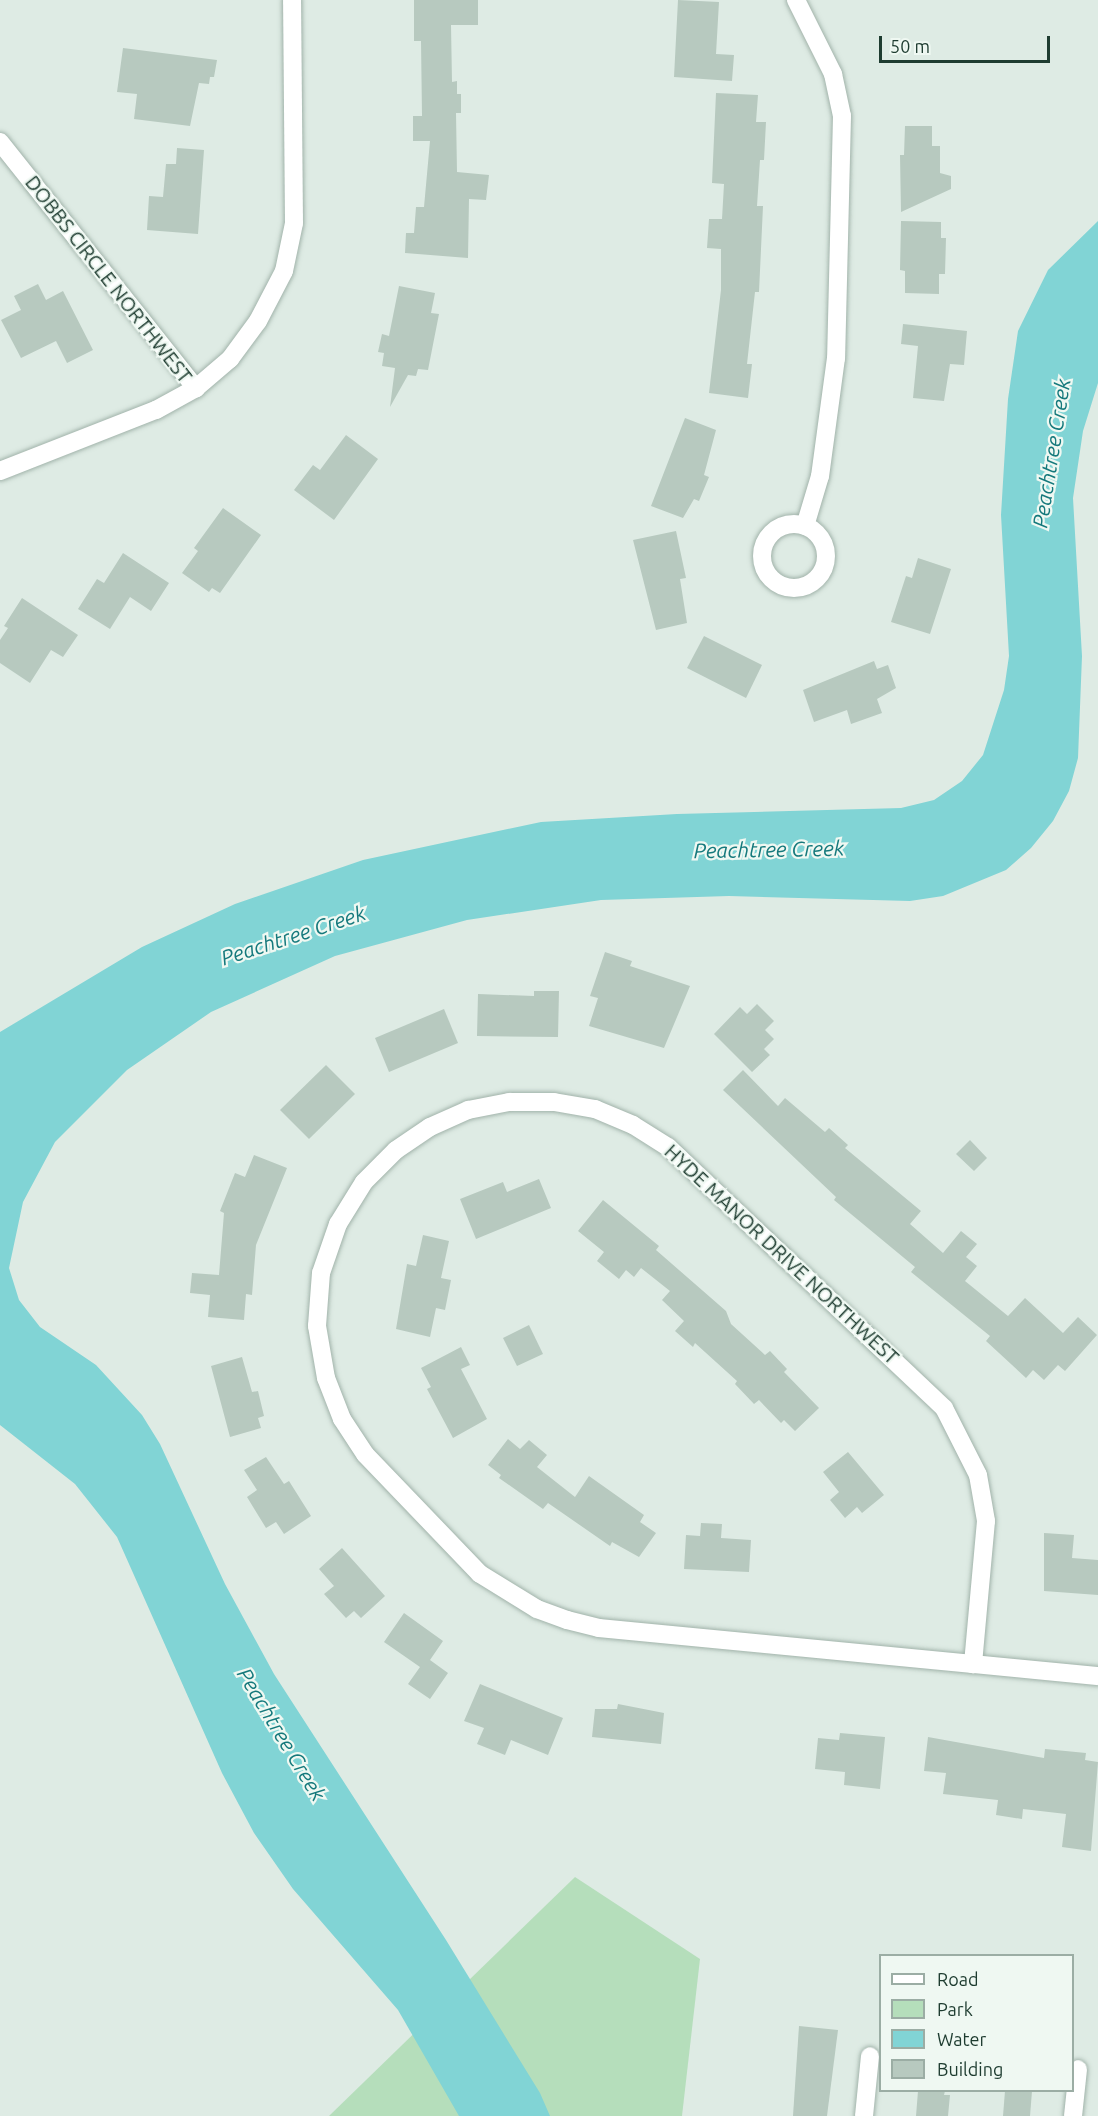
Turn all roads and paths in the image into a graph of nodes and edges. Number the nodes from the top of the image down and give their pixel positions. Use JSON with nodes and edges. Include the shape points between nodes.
{"nodes":[{"id":1,"x":292,"y":0,"type":"edge"},
{"id":2,"x":796,"y":0,"type":"edge"},
{"id":3,"x":0,"y":142,"type":"edge"},
{"id":4,"x":196,"y":388,"type":"junction"},
{"id":5,"x":0,"y":471,"type":"edge"},
{"id":6,"x":805,"y":526,"type":"dead end"},
{"id":7,"x":973,"y":1665,"type":"junction"},
{"id":8,"x":1098,"y":1676,"type":"edge"},
{"id":9,"x":870,"y":2056,"type":"dead end"},
{"id":10,"x":1078,"y":2069,"type":"dead end"},
{"id":11,"x":864,"y":2116,"type":"edge"},
{"id":12,"x":1073,"y":2116,"type":"edge"}],
"edges":[{"from":1,"to":4,"type":"street","via":[[294,223],[284,271],[258,321],[230,359]]},
{"from":2,"to":6,"type":"street","via":[[833,74],[842,116],[836,358],[820,476]]},
{"from":3,"to":4,"type":"street","name":"DOBBS CIRCLE NORTHWEST"},
{"from":4,"to":5,"type":"street","via":[[156,410]]},
{"from":7,"to":7,"type":"street","name":"HYDE MANOR DRIVE NORTHWEST","via":[[599,1628],[537,1609],[480,1574],[365,1454],[342,1419],[326,1378],[317,1326],[321,1273],[338,1224],[364,1182],[396,1150],[430,1127],[468,1110],[509,1102],[554,1102],[595,1109],[633,1125],[668,1147],[925,1386],[958,1429],[978,1474],[986,1521]]},
{"from":7,"to":8,"type":"street","name":"HYDE MANOR DRIVE NORTHWEST"},
{"from":9,"to":11,"type":"street"},
{"from":10,"to":12,"type":"street"}]}
